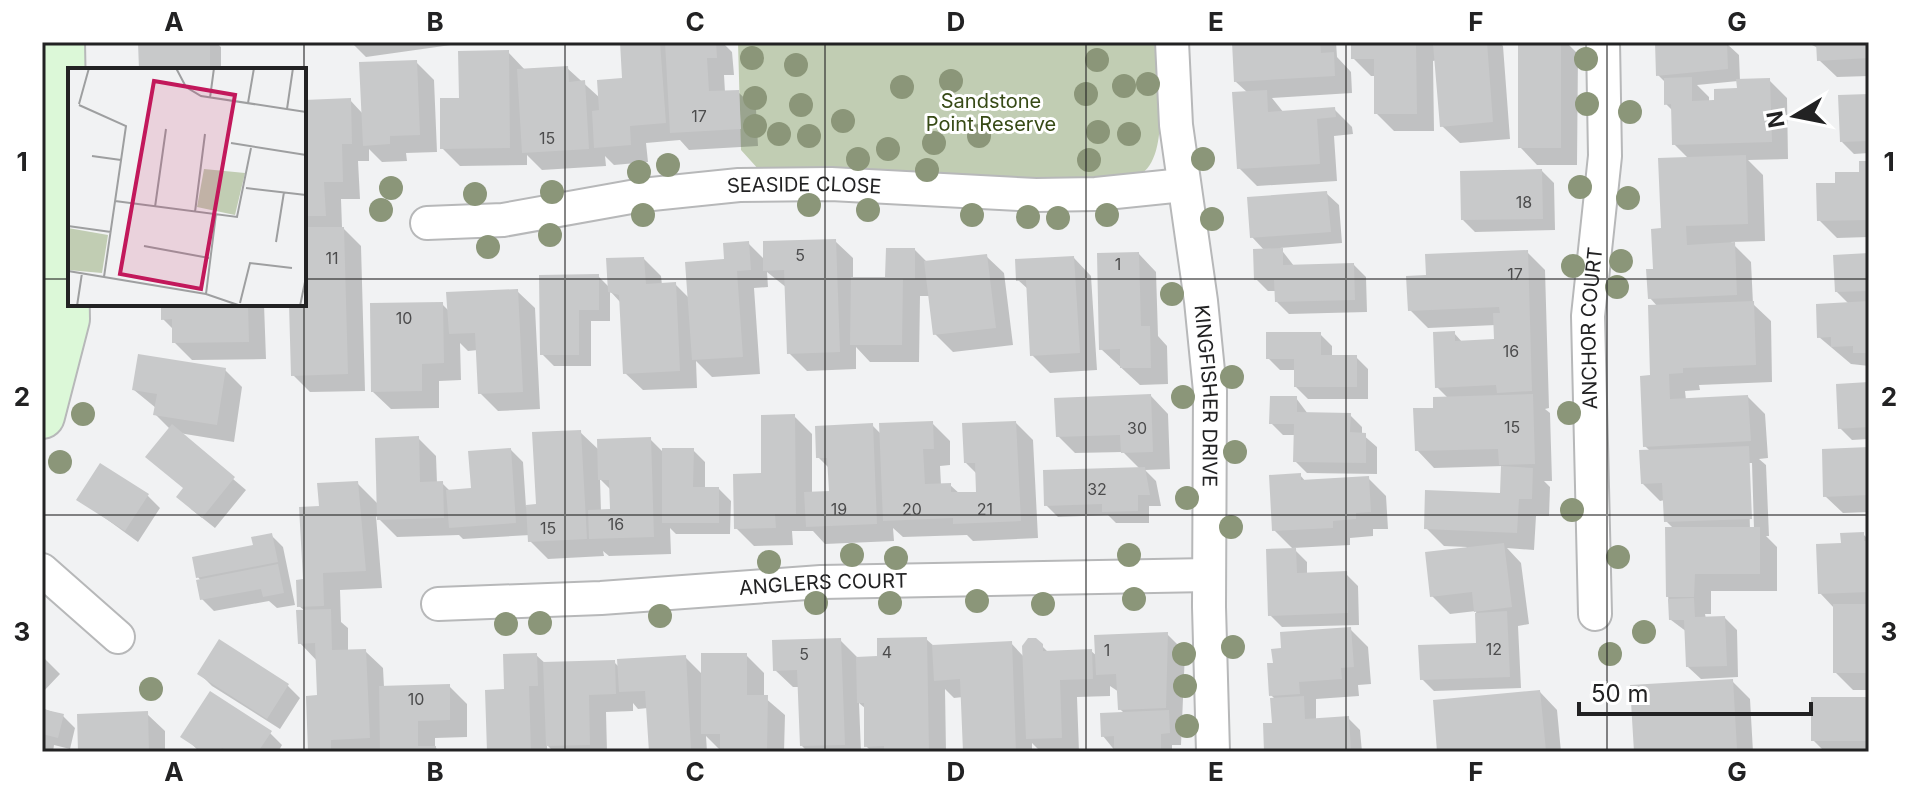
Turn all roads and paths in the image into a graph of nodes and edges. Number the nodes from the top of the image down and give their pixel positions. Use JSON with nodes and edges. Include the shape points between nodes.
{"nodes":[{"id":1,"x":62,"y":42,"type":"edge"},
{"id":2,"x":1172,"y":42,"type":"edge"},
{"id":3,"x":1603,"y":42,"type":"edge"},
{"id":4,"x":1183,"y":185,"type":"junction"},
{"id":5,"x":427,"y":223,"type":"dead end"},
{"id":6,"x":54,"y":236,"type":"edge"},
{"id":7,"x":42,"y":416,"type":"edge"},
{"id":8,"x":42,"y":570,"type":"edge"},
{"id":9,"x":1209,"y":575,"type":"junction"},
{"id":10,"x":438,"y":604,"type":"dead end"},
{"id":11,"x":1595,"y":614,"type":"dead end"},
{"id":12,"x":118,"y":637,"type":"dead end"},
{"id":13,"x":1213,"y":752,"type":"edge"}],
"edges":[{"from":1,"to":6,"type":"street"},
{"from":2,"to":4,"type":"street","name":"KINGFISHER DRIVE"},
{"from":3,"to":11,"type":"street","name":"ANCHOR COURT","via":[[1605,156],[1588,316]]},
{"from":4,"to":5,"type":"street","name":"SEASIDE CLOSE","via":[[1036,195],[831,184],[739,185],[642,195],[503,220]]},
{"from":4,"to":9,"type":"street","name":"KINGFISHER DRIVE","via":[[1210,391]]},
{"from":6,"to":7,"type":"street","via":[[67,319]]},
{"from":8,"to":12,"type":"street"},
{"from":9,"to":10,"type":"street","name":"ANGLERS COURT","via":[[821,582]]},
{"from":9,"to":13,"type":"street","name":"KINGFISHER DRIVE"}]}
